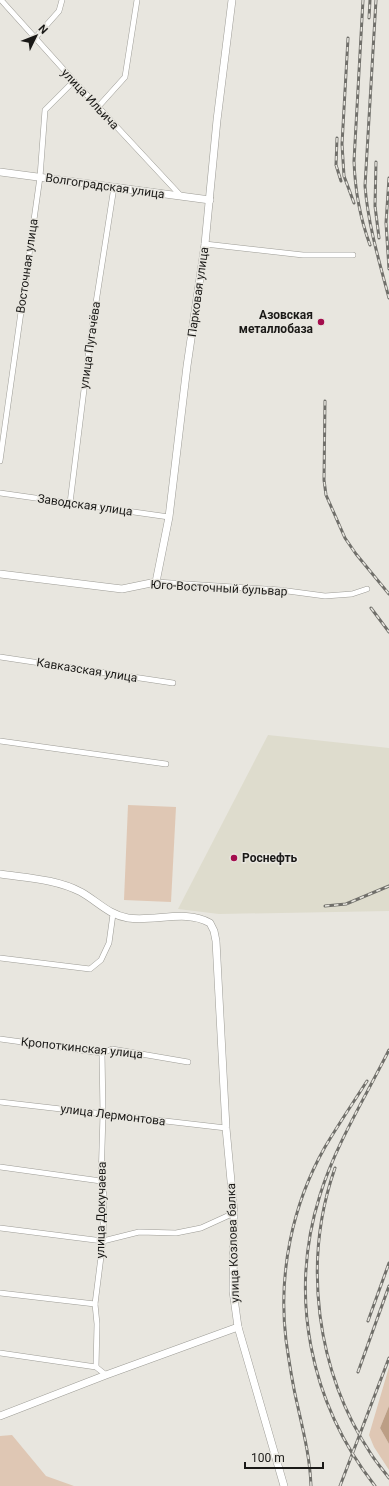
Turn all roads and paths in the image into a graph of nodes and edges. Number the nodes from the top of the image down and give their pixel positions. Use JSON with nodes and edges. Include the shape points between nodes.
{"nodes":[{"id":1,"x":1,"y":0,"type":"edge"},
{"id":2,"x":62,"y":0,"type":"edge"},
{"id":3,"x":138,"y":0,"type":"edge"},
{"id":4,"x":232,"y":0,"type":"edge"},
{"id":5,"x":35,"y":38,"type":"junction"},
{"id":6,"x":74,"y":81,"type":"junction"},
{"id":7,"x":98,"y":107,"type":"junction"},
{"id":8,"x":0,"y":172,"type":"edge"},
{"id":9,"x":40,"y":177,"type":"junction"},
{"id":10,"x":114,"y":186,"type":"junction"},
{"id":11,"x":181,"y":196,"type":"junction"},
{"id":12,"x":210,"y":200,"type":"junction"},
{"id":13,"x":205,"y":244,"type":"junction"},
{"id":14,"x":353,"y":255,"type":"dead end"},
{"id":15,"x":0,"y":461,"type":"edge"},
{"id":16,"x":0,"y":493,"type":"edge"},
{"id":17,"x":70,"y":503,"type":"junction"},
{"id":18,"x":169,"y":517,"type":"junction"},
{"id":19,"x":0,"y":574,"type":"edge"},
{"id":20,"x":156,"y":582,"type":"junction"},
{"id":21,"x":367,"y":589,"type":"dead end"},
{"id":22,"x":0,"y":657,"type":"edge"},
{"id":23,"x":173,"y":683,"type":"dead end"},
{"id":24,"x":0,"y":741,"type":"edge"},
{"id":25,"x":166,"y":764,"type":"dead end"},
{"id":26,"x":0,"y":874,"type":"edge"},
{"id":27,"x":113,"y":914,"type":"junction"},
{"id":28,"x":0,"y":958,"type":"edge"},
{"id":29,"x":0,"y":1039,"type":"edge"},
{"id":30,"x":102,"y":1053,"type":"junction"},
{"id":31,"x":188,"y":1062,"type":"dead end"},
{"id":32,"x":0,"y":1102,"type":"edge"},
{"id":33,"x":103,"y":1114,"type":"junction"},
{"id":34,"x":226,"y":1128,"type":"junction"},
{"id":35,"x":0,"y":1167,"type":"edge"},
{"id":36,"x":101,"y":1181,"type":"junction"},
{"id":37,"x":234,"y":1213,"type":"junction"},
{"id":38,"x":0,"y":1228,"type":"edge"},
{"id":39,"x":103,"y":1240,"type":"junction"},
{"id":40,"x":0,"y":1293,"type":"edge"},
{"id":41,"x":95,"y":1304,"type":"junction"},
{"id":42,"x":238,"y":1327,"type":"junction"},
{"id":43,"x":0,"y":1353,"type":"edge"},
{"id":44,"x":96,"y":1367,"type":"junction"},
{"id":45,"x":106,"y":1375,"type":"junction"},
{"id":46,"x":0,"y":1416,"type":"edge"},
{"id":47,"x":284,"y":1486,"type":"edge"}],
"edges":[{"from":1,"to":5,"type":"street","name":"улица Ильича"},
{"from":2,"to":5,"type":"street","via":[[59,11]]},
{"from":3,"to":7,"type":"street","via":[[126,77]]},
{"from":4,"to":12,"type":"main road","name":"Парковая улица"},
{"from":5,"to":6,"type":"street","name":"улица Ильича"},
{"from":6,"to":7,"type":"street","name":"улица Ильича"},
{"from":6,"to":9,"type":"street","name":"Восточная улица","via":[[45,110]]},
{"from":7,"to":11,"type":"street","name":"улица Ильича"},
{"from":8,"to":9,"type":"main road","name":"Волгоградская улица"},
{"from":9,"to":10,"type":"main road","name":"Волгоградская улица"},
{"from":9,"to":15,"type":"street","name":"Восточная улица"},
{"from":10,"to":11,"type":"main road","name":"Волгоградская улица"},
{"from":10,"to":17,"type":"street","name":"улица Пугачёва","via":[[90,341]]},
{"from":11,"to":12,"type":"main road","name":"Волгоградская улица"},
{"from":12,"to":13,"type":"main road","name":"Парковая улица"},
{"from":13,"to":14,"type":"street","via":[[303,255]]},
{"from":13,"to":18,"type":"main road","name":"Парковая улица"},
{"from":16,"to":17,"type":"street","name":"Заводская улица"},
{"from":17,"to":18,"type":"street","name":"Заводская улица"},
{"from":18,"to":20,"type":"main road","name":"Парковая улица"},
{"from":19,"to":20,"type":"main road","name":"Юго-Восточный бульвар","via":[[122,589]]},
{"from":20,"to":21,"type":"street","name":"Юго-Восточный бульвар","via":[[280,590],[325,596],[352,594]]},
{"from":22,"to":23,"type":"street","name":"Кавказская улица"},
{"from":24,"to":25,"type":"street"},
{"from":26,"to":27,"type":"main road","via":[[60,883],[81,892]]},
{"from":27,"to":28,"type":"street","via":[[109,943],[101,960],[90,969]]},
{"from":27,"to":34,"type":"main road","name":"улица Козлова балка","via":[[129,918],[194,917],[210,923],[216,940]]},
{"from":29,"to":30,"type":"street","name":"Кропоткинская улица"},
{"from":30,"to":31,"type":"street","name":"Кропоткинская улица","via":[[112,1049]]},
{"from":30,"to":33,"type":"street","name":"улица Докучаева"},
{"from":32,"to":33,"type":"street","name":"улица Лермонтова"},
{"from":33,"to":34,"type":"street","name":"улица Лермонтова"},
{"from":33,"to":36,"type":"street","name":"улица Докучаева"},
{"from":34,"to":37,"type":"main road","name":"улица Козлова балка"},
{"from":35,"to":36,"type":"street"},
{"from":36,"to":39,"type":"street","name":"улица Докучаева","via":[[104,1195]]},
{"from":37,"to":39,"type":"street","via":[[200,1228],[176,1233],[139,1232]]},
{"from":37,"to":42,"type":"main road","name":"улица Козлова балка","via":[[232,1278]]},
{"from":38,"to":39,"type":"street"},
{"from":39,"to":41,"type":"street","name":"улица Докучаева"},
{"from":40,"to":41,"type":"street"},
{"from":41,"to":44,"type":"street","name":"улица Докучаева","via":[[98,1324]]},
{"from":42,"to":45,"type":"main road"},
{"from":42,"to":47,"type":"main road","name":"улица Козлова балка"},
{"from":43,"to":44,"type":"street"},
{"from":44,"to":45,"type":"street"},
{"from":45,"to":46,"type":"main road"}]}
